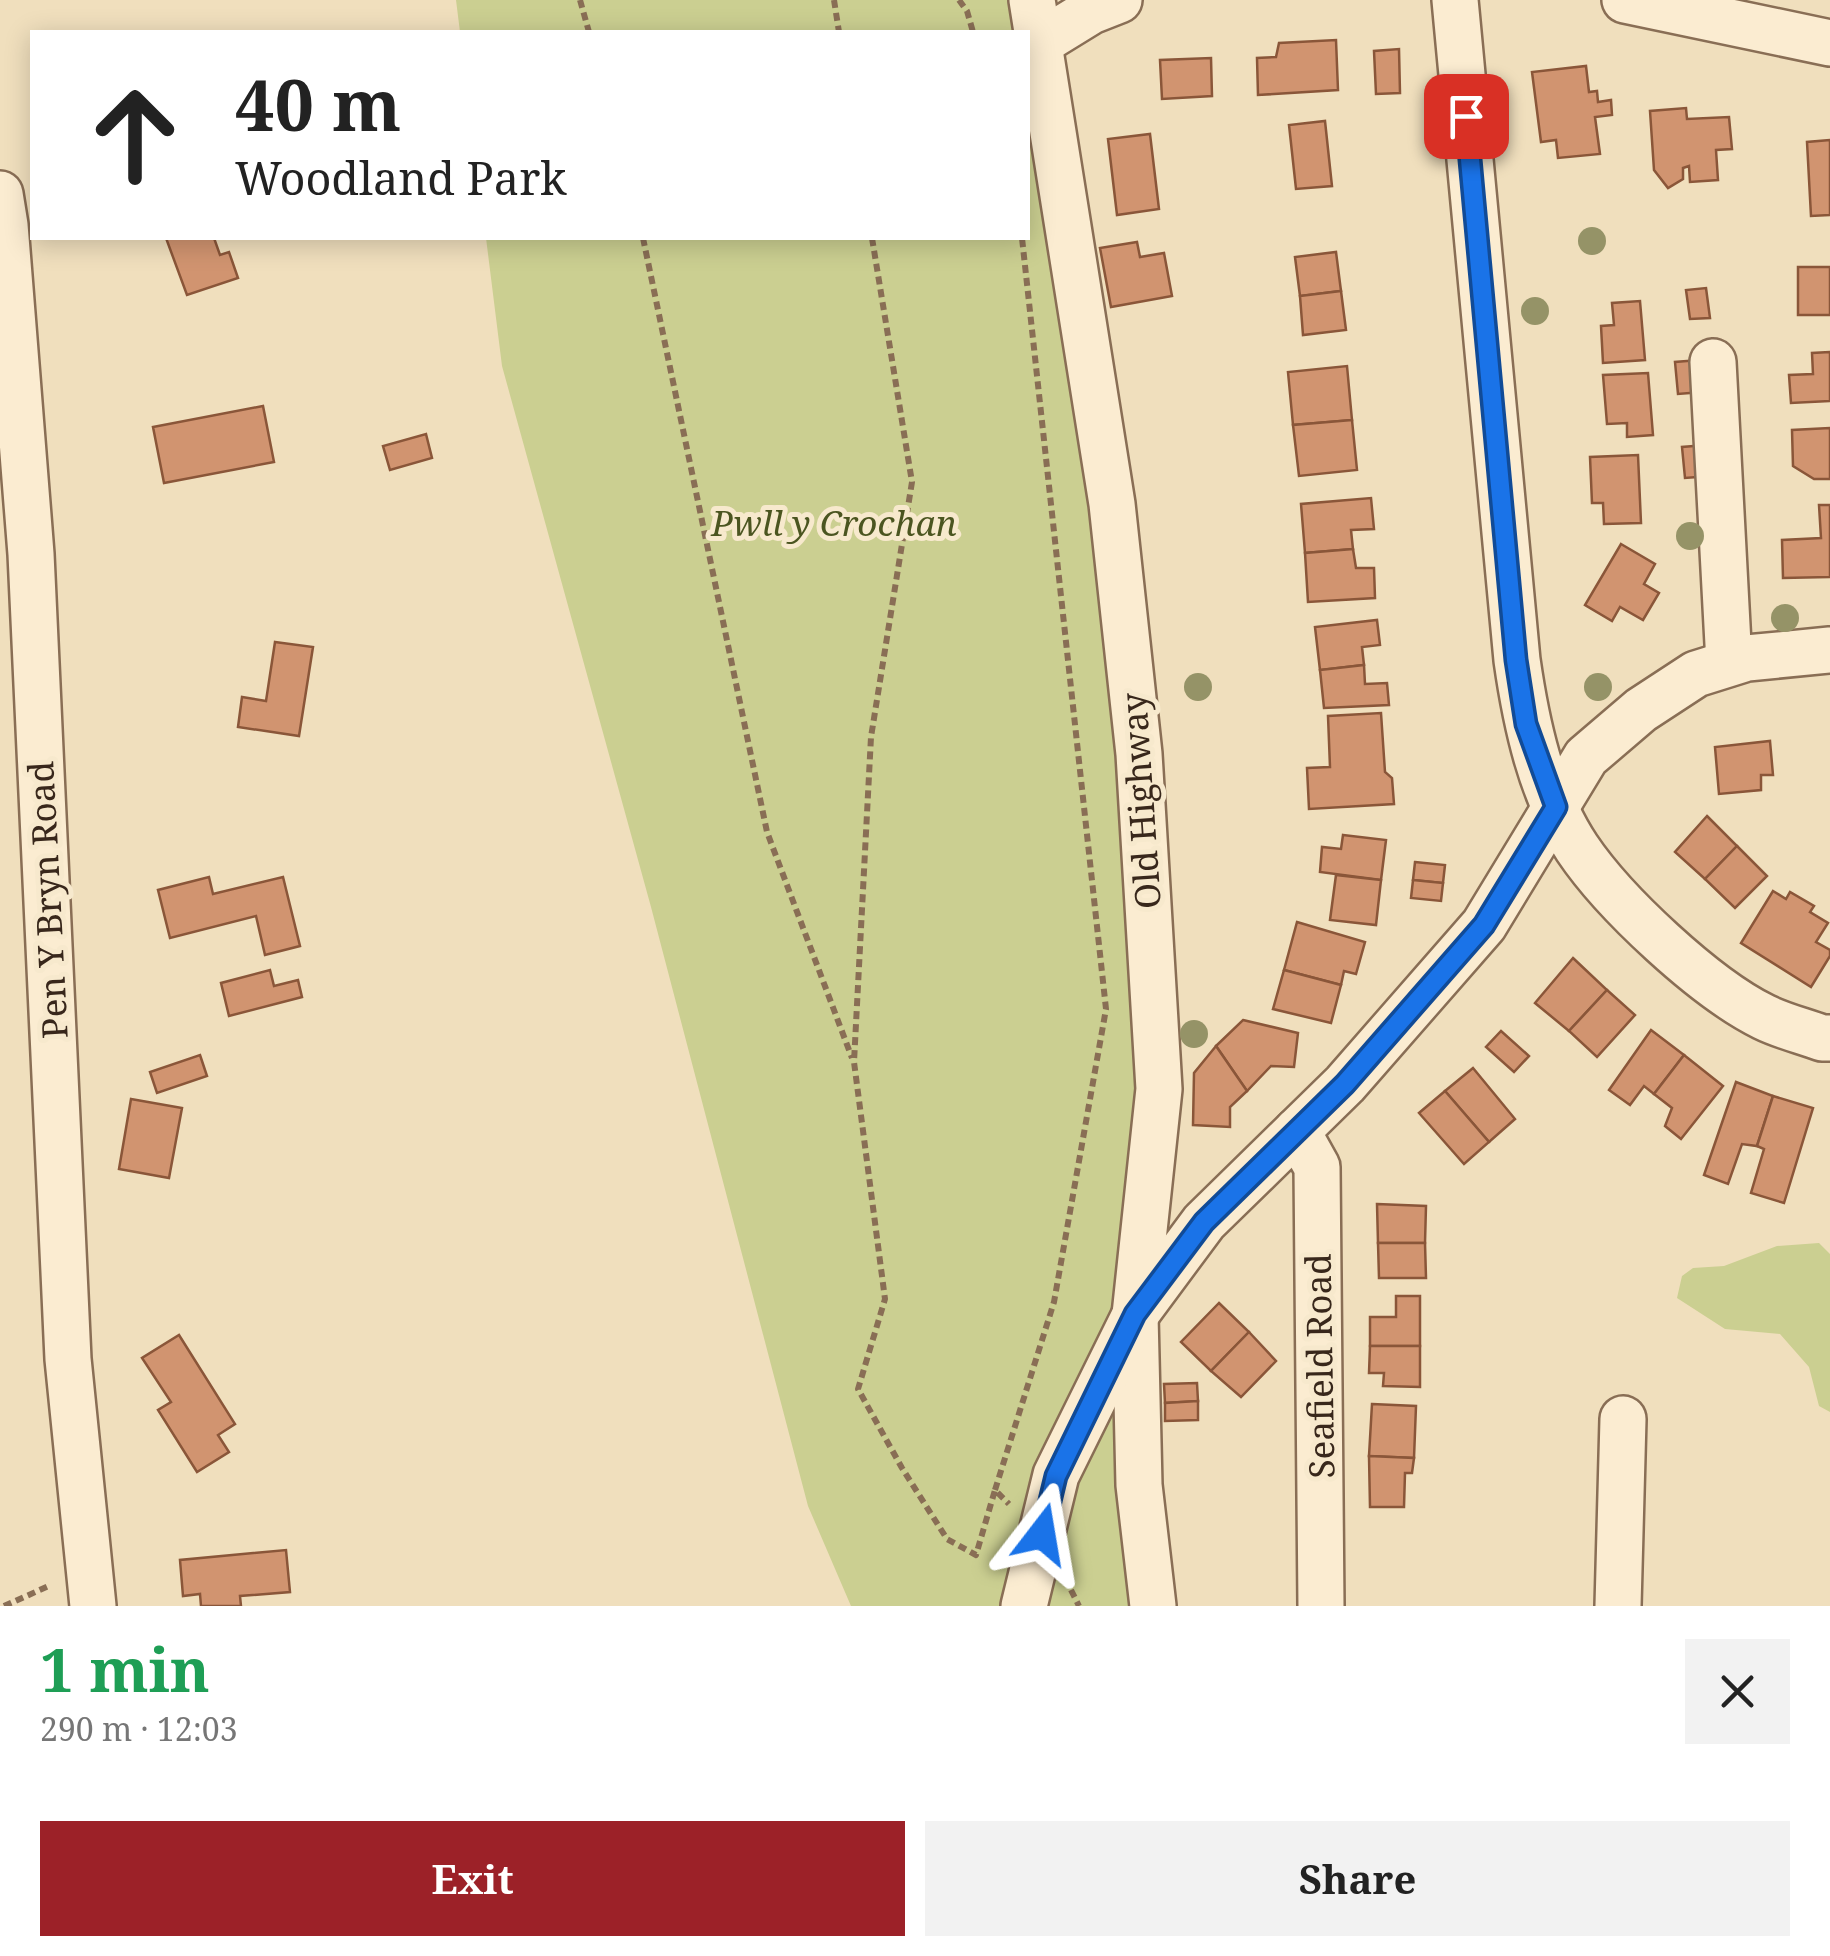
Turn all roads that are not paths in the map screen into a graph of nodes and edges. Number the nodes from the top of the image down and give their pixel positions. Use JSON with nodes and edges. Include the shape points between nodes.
{"nodes":[{"id":1,"x":1119,"y":0,"type":"edge"},
{"id":2,"x":1454,"y":0,"type":"edge"},
{"id":3,"x":1625,"y":0,"type":"edge"},
{"id":4,"x":1036,"y":21,"type":"edge"},
{"id":5,"x":1830,"y":43,"type":"edge"},
{"id":6,"x":0,"y":194,"type":"edge"},
{"id":7,"x":1713,"y":362,"type":"dead end"},
{"id":8,"x":1830,"y":650,"type":"edge"},
{"id":9,"x":1729,"y":663,"type":"junction"},
{"id":10,"x":1556,"y":807,"type":"junction"},
{"id":11,"x":1830,"y":1038,"type":"edge"},
{"id":12,"x":1297,"y":1131,"type":"junction"},
{"id":13,"x":1135,"y":1314,"type":"junction"},
{"id":14,"x":1623,"y":1419,"type":"dead end"},
{"id":15,"x":91,"y":1588,"type":"edge"},
{"id":16,"x":1024,"y":1606,"type":"edge"},
{"id":17,"x":1153,"y":1606,"type":"edge"},
{"id":18,"x":1321,"y":1606,"type":"edge"},
{"id":19,"x":1618,"y":1606,"type":"edge"}],
"edges":[{"from":1,"to":4,"type":"street"},
{"from":2,"to":10,"type":"street","via":[[1516,660],[1526,724]]},
{"from":3,"to":5,"type":"street"},
{"from":4,"to":13,"type":"street","name":"Old Highway","via":[[1112,504],[1139,754],[1159,1089]]},
{"from":6,"to":15,"type":"street","name":"Pen Y Bryn Road","via":[[31,554],[68,1359]]},
{"from":7,"to":9,"type":"street"},
{"from":8,"to":9,"type":"street"},
{"from":9,"to":10,"type":"street","via":[[1696,674],[1641,710],[1586,758]]},
{"from":10,"to":11,"type":"street","via":[[1578,848],[1648,931],[1763,1017]]},
{"from":10,"to":12,"type":"street","via":[[1484,925]]},
{"from":12,"to":13,"type":"street","via":[[1204,1222]]},
{"from":12,"to":18,"type":"street","name":"Seafield Road","via":[[1316,1167]]},
{"from":13,"to":16,"type":"street","via":[[1056,1476]]},
{"from":13,"to":17,"type":"street","name":"Old Highway","via":[[1139,1485]]},
{"from":14,"to":19,"type":"street"}]}
